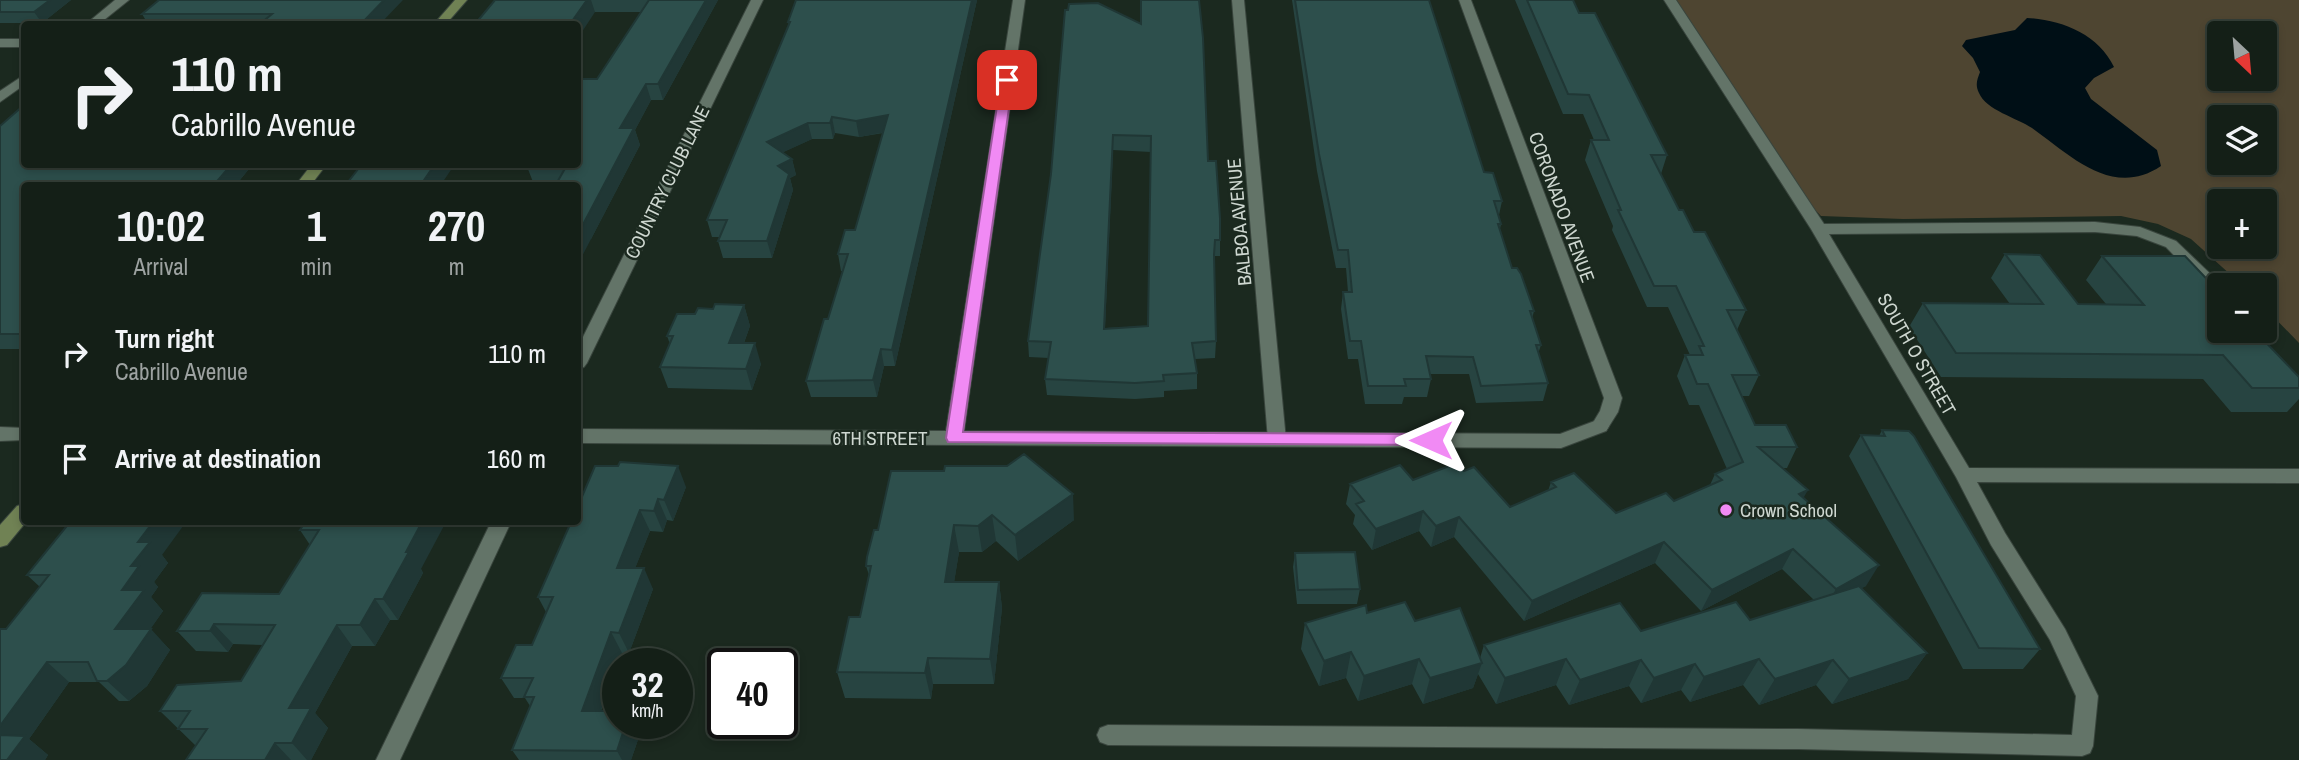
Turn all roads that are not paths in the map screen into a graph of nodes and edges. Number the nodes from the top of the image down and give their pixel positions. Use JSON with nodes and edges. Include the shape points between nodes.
{"nodes":[{"id":1,"x":123,"y":0,"type":"edge"},
{"id":2,"x":461,"y":0,"type":"edge"},
{"id":3,"x":757,"y":0,"type":"edge"},
{"id":4,"x":1019,"y":0,"type":"edge"},
{"id":5,"x":1238,"y":0,"type":"edge"},
{"id":6,"x":1465,"y":0,"type":"edge"},
{"id":7,"x":1670,"y":0,"type":"edge"},
{"id":8,"x":97,"y":21,"type":"edge"},
{"id":9,"x":443,"y":21,"type":"edge"},
{"id":10,"x":0,"y":43,"type":"edge"},
{"id":11,"x":21,"y":43,"type":"edge"},
{"id":12,"x":21,"y":81,"type":"edge"},
{"id":13,"x":0,"y":98,"type":"edge"},
{"id":14,"x":317,"y":168,"type":"edge"},
{"id":15,"x":305,"y":182,"type":"edge"},
{"id":16,"x":1819,"y":229,"type":"junction"},
{"id":17,"x":2207,"y":280,"type":"edge"},
{"id":18,"x":581,"y":357,"type":"edge"},
{"id":19,"x":1600,"y":426,"type":"joint"},
{"id":20,"x":0,"y":434,"type":"edge"},
{"id":21,"x":21,"y":434,"type":"edge"},
{"id":22,"x":581,"y":436,"type":"edge"},
{"id":23,"x":954,"y":438,"type":"junction"},
{"id":24,"x":1278,"y":440,"type":"junction"},
{"id":25,"x":1964,"y":475,"type":"junction"},
{"id":26,"x":2299,"y":476,"type":"edge"},
{"id":27,"x":21,"y":514,"type":"edge"},
{"id":28,"x":500,"y":525,"type":"edge"},
{"id":29,"x":0,"y":539,"type":"edge"},
{"id":30,"x":1108,"y":735,"type":"dead end"},
{"id":31,"x":388,"y":760,"type":"edge"}],
"edges":[{"from":1,"to":8,"type":"street"},
{"from":2,"to":9,"type":"main road"},
{"from":3,"to":18,"type":"street","name":"COUNTRY CLUB LANE"},
{"from":4,"to":23,"type":"street"},
{"from":5,"to":24,"type":"street","name":"BALBOA AVENUE"},
{"from":6,"to":19,"type":"street","name":"CORONADO AVENUE","via":[[1613,398]]},
{"from":7,"to":16,"type":"street","name":"SOUTH O STREET"},
{"from":10,"to":11,"type":"street"},
{"from":12,"to":13,"type":"street"},
{"from":14,"to":15,"type":"main road"},
{"from":16,"to":17,"type":"street","via":[[2095,227],[2140,232],[2171,244]]},
{"from":16,"to":25,"type":"street","name":"SOUTH O STREET"},
{"from":19,"to":24,"type":"street","name":"6TH STREET","via":[[1561,441]]},
{"from":20,"to":21,"type":"street"},
{"from":22,"to":23,"type":"street","name":"6TH STREET"},
{"from":23,"to":24,"type":"street","name":"6TH STREET"},
{"from":25,"to":26,"type":"street"},
{"from":25,"to":30,"type":"street","name":"SOUTH O STREET","via":[[2087,696],[2082,746],[1784,739]]},
{"from":27,"to":29,"type":"main road"},
{"from":28,"to":31,"type":"street"}]}
